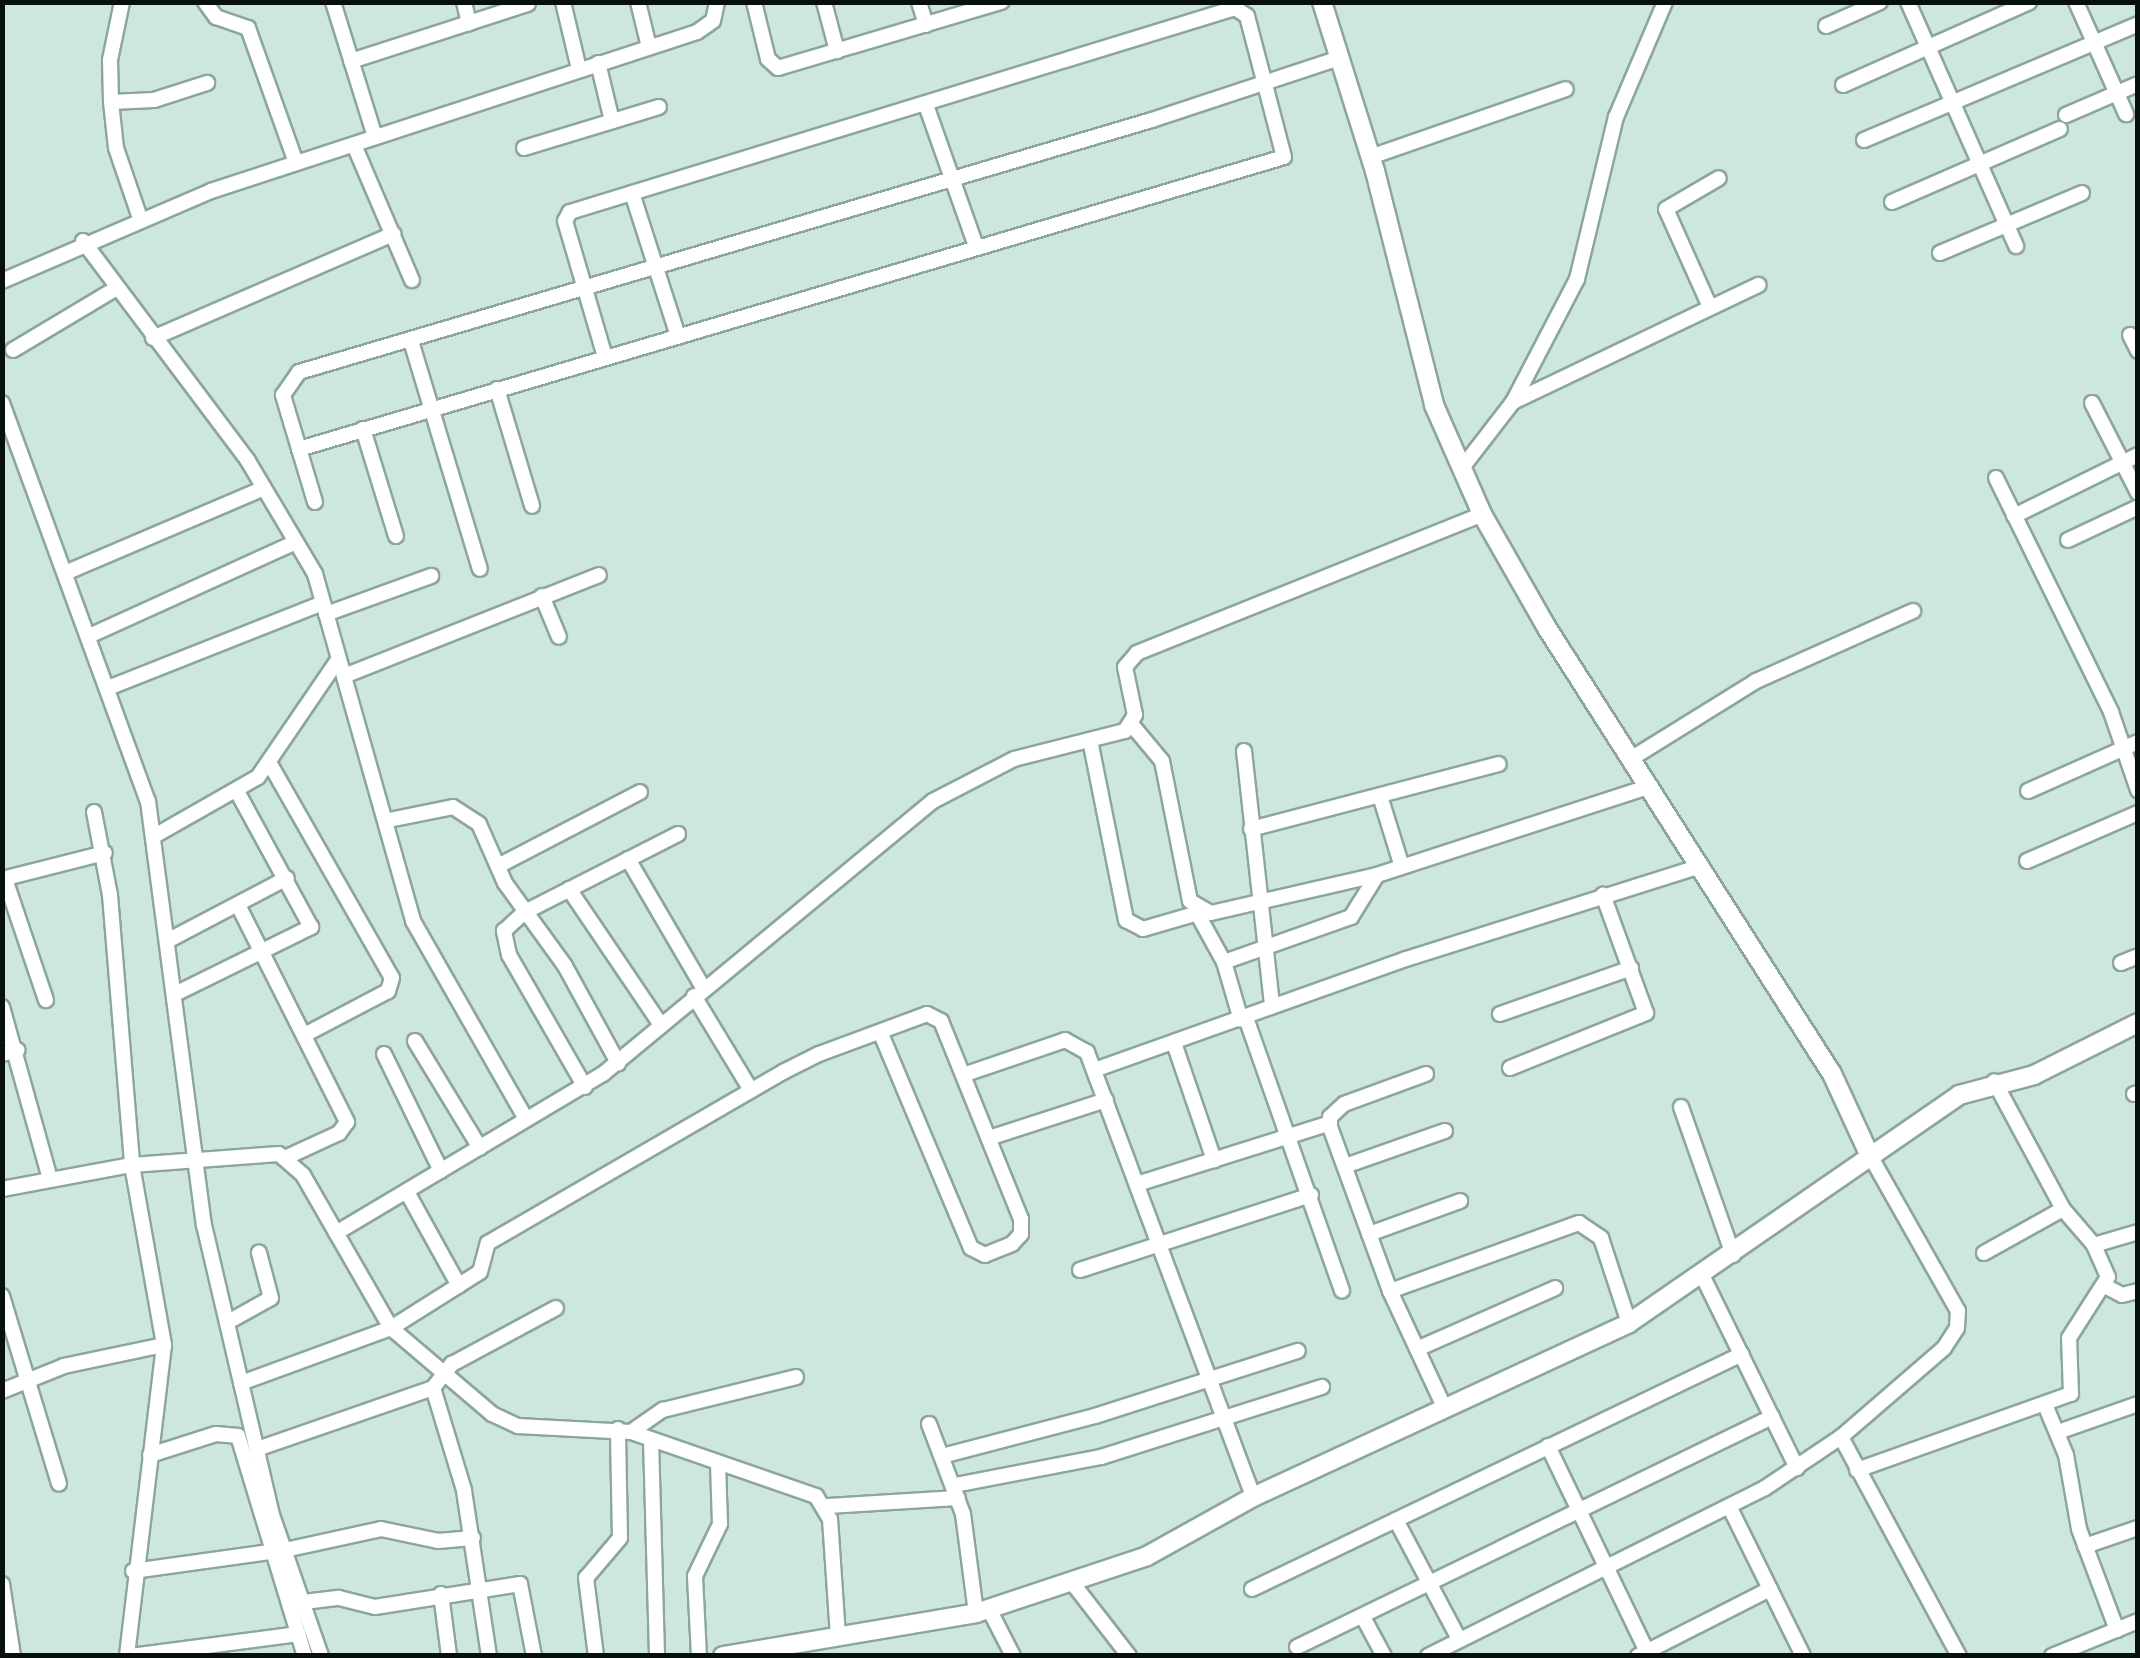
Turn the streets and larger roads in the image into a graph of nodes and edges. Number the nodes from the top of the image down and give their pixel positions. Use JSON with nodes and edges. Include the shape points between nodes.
{"nodes":[{"id":1,"x":205,"y":2,"type":"edge"},
{"id":2,"x":332,"y":2,"type":"edge"},
{"id":3,"x":464,"y":2,"type":"edge"},
{"id":4,"x":563,"y":2,"type":"edge"},
{"id":5,"x":638,"y":2,"type":"edge"},
{"id":6,"x":716,"y":2,"type":"edge"},
{"id":7,"x":754,"y":2,"type":"edge"},
{"id":8,"x":824,"y":2,"type":"edge"},
{"id":9,"x":919,"y":2,"type":"edge"},
{"id":10,"x":1001,"y":2,"type":"edge"},
{"id":11,"x":1322,"y":2,"type":"edge"},
{"id":12,"x":1665,"y":2,"type":"edge"},
{"id":13,"x":1880,"y":2,"type":"edge"},
{"id":14,"x":1908,"y":2,"type":"edge"},
{"id":15,"x":2028,"y":2,"type":"edge"},
{"id":16,"x":2076,"y":2,"type":"edge"},
{"id":17,"x":126,"y":4,"type":"edge"},
{"id":18,"x":528,"y":4,"type":"edge"},
{"id":19,"x":469,"y":23,"type":"junction"},
{"id":20,"x":2138,"y":24,"type":"edge"},
{"id":21,"x":926,"y":25,"type":"junction"},
{"id":22,"x":1826,"y":26,"type":"dead end"},
{"id":23,"x":2095,"y":44,"type":"junction"},
{"id":24,"x":649,"y":47,"type":"junction"},
{"id":25,"x":1928,"y":49,"type":"junction"},
{"id":26,"x":837,"y":51,"type":"junction"},
{"id":27,"x":1340,"y":58,"type":"junction"},
{"id":28,"x":351,"y":61,"type":"junction"},
{"id":29,"x":598,"y":63,"type":"junction"},
{"id":30,"x":580,"y":69,"type":"junction"},
{"id":31,"x":208,"y":83,"type":"dead end"},
{"id":32,"x":1266,"y":83,"type":"junction"},
{"id":33,"x":2138,"y":84,"type":"edge"},
{"id":34,"x":1843,"y":85,"type":"dead end"},
{"id":35,"x":1566,"y":89,"type":"dead end"},
{"id":36,"x":2117,"y":94,"type":"junction"},
{"id":37,"x":111,"y":102,"type":"junction"},
{"id":38,"x":1952,"y":103,"type":"junction"},
{"id":39,"x":926,"y":106,"type":"junction"},
{"id":40,"x":659,"y":107,"type":"dead end"},
{"id":41,"x":2126,"y":114,"type":"dead end"},
{"id":42,"x":612,"y":122,"type":"junction"},
{"id":43,"x":375,"y":137,"type":"junction"},
{"id":44,"x":1864,"y":140,"type":"dead end"},
{"id":45,"x":354,"y":145,"type":"junction"},
{"id":46,"x":524,"y":148,"type":"dead end"},
{"id":47,"x":1370,"y":157,"type":"junction"},
{"id":48,"x":296,"y":163,"type":"junction"},
{"id":49,"x":1979,"y":163,"type":"junction"},
{"id":50,"x":1719,"y":178,"type":"dead end"},
{"id":51,"x":954,"y":180,"type":"junction"},
{"id":52,"x":2082,"y":192,"type":"dead end"},
{"id":53,"x":632,"y":194,"type":"junction"},
{"id":54,"x":1892,"y":202,"type":"dead end"},
{"id":55,"x":140,"y":218,"type":"junction"},
{"id":56,"x":2006,"y":225,"type":"junction"},
{"id":57,"x":392,"y":234,"type":"junction"},
{"id":58,"x":83,"y":241,"type":"junction"},
{"id":59,"x":976,"y":246,"type":"junction"},
{"id":60,"x":2016,"y":246,"type":"dead end"},
{"id":61,"x":1940,"y":253,"type":"dead end"},
{"id":62,"x":656,"y":268,"type":"junction"},
{"id":63,"x":2,"y":280,"type":"edge"},
{"id":64,"x":412,"y":280,"type":"dead end"},
{"id":65,"x":1758,"y":286,"type":"dead end"},
{"id":66,"x":115,"y":289,"type":"junction"},
{"id":67,"x":585,"y":289,"type":"junction"},
{"id":68,"x":1710,"y":306,"type":"junction"},
{"id":69,"x":2130,"y":335,"type":"dead end"},
{"id":70,"x":678,"y":336,"type":"junction"},
{"id":71,"x":153,"y":338,"type":"junction"},
{"id":72,"x":411,"y":340,"type":"junction"},
{"id":73,"x":13,"y":350,"type":"dead end"},
{"id":74,"x":2138,"y":351,"type":"edge"},
{"id":75,"x":606,"y":356,"type":"junction"},
{"id":76,"x":497,"y":389,"type":"junction"},
{"id":77,"x":1513,"y":402,"type":"junction"},
{"id":78,"x":2092,"y":402,"type":"dead end"},
{"id":79,"x":2,"y":403,"type":"edge"},
{"id":80,"x":432,"y":409,"type":"junction"},
{"id":81,"x":363,"y":430,"type":"junction"},
{"id":82,"x":299,"y":449,"type":"junction"},
{"id":83,"x":2138,"y":455,"type":"edge"},
{"id":84,"x":2122,"y":462,"type":"junction"},
{"id":85,"x":1465,"y":464,"type":"junction"},
{"id":86,"x":1996,"y":478,"type":"dead end"},
{"id":87,"x":264,"y":488,"type":"junction"},
{"id":88,"x":2138,"y":494,"type":"edge"},
{"id":89,"x":315,"y":502,"type":"dead end"},
{"id":90,"x":532,"y":506,"type":"dead end"},
{"id":91,"x":2138,"y":507,"type":"edge"},
{"id":92,"x":1482,"y":514,"type":"junction"},
{"id":93,"x":2014,"y":516,"type":"junction"},
{"id":94,"x":396,"y":536,"type":"dead end"},
{"id":95,"x":2068,"y":540,"type":"dead end"},
{"id":96,"x":296,"y":542,"type":"junction"},
{"id":97,"x":480,"y":569,"type":"dead end"},
{"id":98,"x":65,"y":573,"type":"junction"},
{"id":99,"x":599,"y":575,"type":"dead end"},
{"id":100,"x":431,"y":576,"type":"dead end"},
{"id":101,"x":542,"y":596,"type":"junction"},
{"id":102,"x":324,"y":609,"type":"junction"},
{"id":103,"x":1913,"y":611,"type":"dead end"},
{"id":104,"x":89,"y":636,"type":"junction"},
{"id":105,"x":559,"y":637,"type":"dead end"},
{"id":106,"x":337,"y":661,"type":"junction"},
{"id":107,"x":344,"y":676,"type":"junction"},
{"id":108,"x":108,"y":688,"type":"junction"},
{"id":109,"x":1132,"y":724,"type":"junction"},
{"id":110,"x":1090,"y":740,"type":"junction"},
{"id":111,"x":2138,"y":742,"type":"edge"},
{"id":112,"x":2122,"y":748,"type":"junction"},
{"id":113,"x":1244,"y":751,"type":"dead end"},
{"id":114,"x":1632,"y":758,"type":"junction"},
{"id":115,"x":270,"y":764,"type":"junction"},
{"id":116,"x":1499,"y":764,"type":"dead end"},
{"id":117,"x":1651,"y":786,"type":"junction"},
{"id":118,"x":2138,"y":790,"type":"edge"},
{"id":119,"x":237,"y":791,"type":"junction"},
{"id":120,"x":2028,"y":791,"type":"dead end"},
{"id":121,"x":640,"y":792,"type":"dead end"},
{"id":122,"x":1381,"y":799,"type":"junction"},
{"id":123,"x":94,"y":812,"type":"dead end"},
{"id":124,"x":2138,"y":813,"type":"edge"},
{"id":125,"x":389,"y":820,"type":"junction"},
{"id":126,"x":1252,"y":830,"type":"junction"},
{"id":127,"x":678,"y":834,"type":"dead end"},
{"id":128,"x":156,"y":835,"type":"junction"},
{"id":129,"x":104,"y":853,"type":"junction"},
{"id":130,"x":628,"y":859,"type":"junction"},
{"id":131,"x":2027,"y":861,"type":"dead end"},
{"id":132,"x":498,"y":866,"type":"junction"},
{"id":133,"x":1402,"y":867,"type":"junction"},
{"id":134,"x":1697,"y":867,"type":"junction"},
{"id":135,"x":1377,"y":875,"type":"junction"},
{"id":136,"x":287,"y":878,"type":"junction"},
{"id":137,"x":4,"y":879,"type":"edge"},
{"id":138,"x":569,"y":890,"type":"junction"},
{"id":139,"x":1604,"y":895,"type":"junction"},
{"id":140,"x":1258,"y":903,"type":"junction"},
{"id":141,"x":238,"y":905,"type":"junction"},
{"id":142,"x":522,"y":913,"type":"junction"},
{"id":143,"x":1199,"y":913,"type":"junction"},
{"id":144,"x":168,"y":940,"type":"junction"},
{"id":145,"x":1269,"y":944,"type":"junction"},
{"id":146,"x":265,"y":954,"type":"junction"},
{"id":147,"x":2138,"y":956,"type":"edge"},
{"id":148,"x":1224,"y":962,"type":"junction"},
{"id":149,"x":2121,"y":962,"type":"dead end"},
{"id":150,"x":1631,"y":968,"type":"junction"},
{"id":151,"x":699,"y":992,"type":"junction"},
{"id":152,"x":176,"y":994,"type":"junction"},
{"id":153,"x":46,"y":1000,"type":"dead end"},
{"id":154,"x":1272,"y":1006,"type":"junction"},
{"id":155,"x":2,"y":1007,"type":"edge"},
{"id":156,"x":1500,"y":1014,"type":"dead end"},
{"id":157,"x":1243,"y":1019,"type":"junction"},
{"id":158,"x":2138,"y":1023,"type":"edge"},
{"id":159,"x":661,"y":1026,"type":"junction"},
{"id":160,"x":880,"y":1032,"type":"junction"},
{"id":161,"x":308,"y":1033,"type":"junction"},
{"id":162,"x":415,"y":1042,"type":"dead end"},
{"id":163,"x":1174,"y":1043,"type":"junction"},
{"id":164,"x":10,"y":1052,"type":"edge"},
{"id":165,"x":384,"y":1054,"type":"dead end"},
{"id":166,"x":618,"y":1063,"type":"junction"},
{"id":167,"x":1097,"y":1068,"type":"junction"},
{"id":168,"x":1510,"y":1068,"type":"dead end"},
{"id":169,"x":1426,"y":1074,"type":"dead end"},
{"id":170,"x":963,"y":1075,"type":"junction"},
{"id":171,"x":1994,"y":1080,"type":"junction"},
{"id":172,"x":585,"y":1088,"type":"junction"},
{"id":173,"x":751,"y":1090,"type":"junction"},
{"id":174,"x":1106,"y":1100,"type":"junction"},
{"id":175,"x":1681,"y":1107,"type":"dead end"},
{"id":176,"x":526,"y":1120,"type":"junction"},
{"id":177,"x":1330,"y":1123,"type":"junction"},
{"id":178,"x":1444,"y":1131,"type":"dead end"},
{"id":179,"x":1291,"y":1136,"type":"junction"},
{"id":180,"x":990,"y":1138,"type":"junction"},
{"id":181,"x":480,"y":1148,"type":"junction"},
{"id":182,"x":1869,"y":1154,"type":"junction"},
{"id":183,"x":190,"y":1158,"type":"junction"},
{"id":184,"x":285,"y":1158,"type":"junction"},
{"id":185,"x":1214,"y":1160,"type":"junction"},
{"id":186,"x":132,"y":1165,"type":"junction"},
{"id":187,"x":1345,"y":1166,"type":"junction"},
{"id":188,"x":441,"y":1171,"type":"junction"},
{"id":189,"x":50,"y":1178,"type":"junction"},
{"id":190,"x":1138,"y":1184,"type":"junction"},
{"id":191,"x":2,"y":1189,"type":"edge"},
{"id":192,"x":407,"y":1192,"type":"junction"},
{"id":193,"x":1310,"y":1196,"type":"junction"},
{"id":194,"x":1460,"y":1201,"type":"dead end"},
{"id":195,"x":2062,"y":1209,"type":"junction"},
{"id":196,"x":2138,"y":1232,"type":"edge"},
{"id":197,"x":336,"y":1233,"type":"junction"},
{"id":198,"x":1368,"y":1234,"type":"junction"},
{"id":199,"x":1158,"y":1244,"type":"junction"},
{"id":200,"x":2094,"y":1246,"type":"junction"},
{"id":201,"x":258,"y":1253,"type":"dead end"},
{"id":202,"x":1984,"y":1253,"type":"dead end"},
{"id":203,"x":1733,"y":1254,"type":"junction"},
{"id":204,"x":1080,"y":1270,"type":"dead end"},
{"id":205,"x":1703,"y":1277,"type":"junction"},
{"id":206,"x":460,"y":1286,"type":"junction"},
{"id":207,"x":2105,"y":1286,"type":"junction"},
{"id":208,"x":1555,"y":1288,"type":"dead end"},
{"id":209,"x":1342,"y":1291,"type":"dead end"},
{"id":210,"x":1390,"y":1291,"type":"junction"},
{"id":211,"x":2138,"y":1291,"type":"edge"},
{"id":212,"x":2,"y":1296,"type":"edge"},
{"id":213,"x":556,"y":1308,"type":"dead end"},
{"id":214,"x":228,"y":1322,"type":"junction"},
{"id":215,"x":1630,"y":1323,"type":"junction"},
{"id":216,"x":391,"y":1328,"type":"junction"},
{"id":217,"x":164,"y":1345,"type":"junction"},
{"id":218,"x":1417,"y":1349,"type":"junction"},
{"id":219,"x":1298,"y":1351,"type":"dead end"},
{"id":220,"x":1742,"y":1354,"type":"junction"},
{"id":221,"x":796,"y":1376,"type":"dead end"},
{"id":222,"x":28,"y":1379,"type":"junction"},
{"id":223,"x":1206,"y":1380,"type":"junction"},
{"id":224,"x":436,"y":1381,"type":"junction"},
{"id":225,"x":242,"y":1383,"type":"junction"},
{"id":226,"x":1322,"y":1387,"type":"dead end"},
{"id":227,"x":2,"y":1391,"type":"edge"},
{"id":228,"x":2138,"y":1404,"type":"edge"},
{"id":229,"x":2046,"y":1406,"type":"junction"},
{"id":230,"x":1444,"y":1407,"type":"junction"},
{"id":231,"x":1772,"y":1417,"type":"junction"},
{"id":232,"x":1222,"y":1420,"type":"junction"},
{"id":233,"x":929,"y":1424,"type":"dead end"},
{"id":234,"x":625,"y":1431,"type":"junction"},
{"id":235,"x":2058,"y":1432,"type":"junction"},
{"id":236,"x":1841,"y":1437,"type":"junction"},
{"id":237,"x":651,"y":1440,"type":"junction"},
{"id":238,"x":1548,"y":1446,"type":"junction"},
{"id":239,"x":257,"y":1449,"type":"junction"},
{"id":240,"x":150,"y":1455,"type":"junction"},
{"id":241,"x":942,"y":1456,"type":"junction"},
{"id":242,"x":718,"y":1462,"type":"junction"},
{"id":243,"x":1797,"y":1468,"type":"junction"},
{"id":244,"x":1858,"y":1470,"type":"junction"},
{"id":245,"x":59,"y":1484,"type":"dead end"},
{"id":246,"x":957,"y":1491,"type":"junction"},
{"id":247,"x":1254,"y":1498,"type":"junction"},
{"id":248,"x":827,"y":1506,"type":"junction"},
{"id":249,"x":1730,"y":1506,"type":"junction"},
{"id":250,"x":1580,"y":1512,"type":"junction"},
{"id":251,"x":1396,"y":1520,"type":"junction"},
{"id":252,"x":2138,"y":1528,"type":"edge"},
{"id":253,"x":473,"y":1538,"type":"junction"},
{"id":254,"x":2086,"y":1546,"type":"junction"},
{"id":255,"x":277,"y":1551,"type":"junction"},
{"id":256,"x":1606,"y":1564,"type":"junction"},
{"id":257,"x":134,"y":1571,"type":"junction"},
{"id":258,"x":2,"y":1584,"type":"edge"},
{"id":259,"x":1074,"y":1585,"type":"junction"},
{"id":260,"x":481,"y":1586,"type":"junction"},
{"id":261,"x":1429,"y":1586,"type":"junction"},
{"id":262,"x":1770,"y":1589,"type":"junction"},
{"id":263,"x":1252,"y":1590,"type":"dead end"},
{"id":264,"x":441,"y":1594,"type":"junction"},
{"id":265,"x":304,"y":1602,"type":"junction"},
{"id":266,"x":982,"y":1611,"type":"junction"},
{"id":267,"x":1363,"y":1617,"type":"junction"},
{"id":268,"x":2138,"y":1622,"type":"edge"},
{"id":269,"x":6,"y":1626,"type":"edge"},
{"id":270,"x":2117,"y":1630,"type":"junction"},
{"id":271,"x":299,"y":1634,"type":"junction"},
{"id":272,"x":838,"y":1636,"type":"junction"},
{"id":273,"x":1458,"y":1637,"type":"junction"},
{"id":274,"x":1117,"y":1643,"type":"junction"},
{"id":275,"x":1297,"y":1648,"type":"dead end"},
{"id":276,"x":1645,"y":1654,"type":"edge"},
{"id":277,"x":13,"y":1656,"type":"edge"},
{"id":278,"x":129,"y":1656,"type":"edge"},
{"id":279,"x":305,"y":1656,"type":"edge"},
{"id":280,"x":321,"y":1656,"type":"edge"},
{"id":281,"x":449,"y":1656,"type":"edge"},
{"id":282,"x":489,"y":1656,"type":"edge"},
{"id":283,"x":534,"y":1656,"type":"edge"},
{"id":284,"x":596,"y":1656,"type":"edge"},
{"id":285,"x":657,"y":1656,"type":"edge"},
{"id":286,"x":700,"y":1656,"type":"edge"},
{"id":287,"x":723,"y":1656,"type":"edge"},
{"id":288,"x":1012,"y":1656,"type":"edge"},
{"id":289,"x":1102,"y":1656,"type":"edge"},
{"id":290,"x":1129,"y":1656,"type":"edge"},
{"id":291,"x":1384,"y":1656,"type":"edge"},
{"id":292,"x":1428,"y":1656,"type":"edge"},
{"id":293,"x":1803,"y":1656,"type":"edge"},
{"id":294,"x":1958,"y":1656,"type":"edge"},
{"id":295,"x":2052,"y":1656,"type":"edge"}],
"edges":[{"from":1,"to":48,"type":"street","via":[[216,17],[248,28]]},
{"from":2,"to":28,"type":"street"},
{"from":3,"to":19,"type":"street"},
{"from":4,"to":30,"type":"street"},
{"from":5,"to":24,"type":"street"},
{"from":6,"to":24,"type":"street","via":[[706,28]]},
{"from":7,"to":26,"type":"street","via":[[774,67]]},
{"from":8,"to":26,"type":"street"},
{"from":9,"to":21,"type":"street"},
{"from":10,"to":21,"type":"street"},
{"from":11,"to":27,"type":"street"},
{"from":12,"to":77,"type":"street","via":[[1616,117],[1578,279]]},
{"from":13,"to":22,"type":"street"},
{"from":14,"to":25,"type":"street"},
{"from":15,"to":25,"type":"street"},
{"from":16,"to":23,"type":"street"},
{"from":17,"to":37,"type":"street","via":[[110,60]]},
{"from":18,"to":19,"type":"street"},
{"from":19,"to":28,"type":"street"},
{"from":20,"to":23,"type":"street"},
{"from":21,"to":26,"type":"street"},
{"from":23,"to":36,"type":"street"},
{"from":23,"to":38,"type":"street"},
{"from":24,"to":29,"type":"street"},
{"from":25,"to":34,"type":"street"},
{"from":25,"to":38,"type":"street"},
{"from":27,"to":32,"type":"street"},
{"from":27,"to":47,"type":"street"},
{"from":28,"to":43,"type":"street"},
{"from":29,"to":30,"type":"street"},
{"from":29,"to":42,"type":"street"},
{"from":30,"to":43,"type":"street"},
{"from":31,"to":37,"type":"street","via":[[154,100]]},
{"from":32,"to":39,"type":"street","via":[[1247,16],[1236,8]]},
{"from":32,"to":51,"type":"street"},
{"from":32,"to":59,"type":"street","via":[[1284,157]]},
{"from":33,"to":36,"type":"street"},
{"from":35,"to":47,"type":"street"},
{"from":36,"to":41,"type":"street"},
{"from":36,"to":49,"type":"street"},
{"from":37,"to":55,"type":"street","via":[[116,148]]},
{"from":38,"to":44,"type":"street"},
{"from":38,"to":49,"type":"street"},
{"from":39,"to":51,"type":"street"},
{"from":39,"to":53,"type":"street"},
{"from":40,"to":42,"type":"street"},
{"from":42,"to":46,"type":"street"},
{"from":43,"to":45,"type":"street"},
{"from":45,"to":48,"type":"street"},
{"from":45,"to":57,"type":"street"},
{"from":47,"to":85,"type":"street","via":[[1434,405]]},
{"from":48,"to":55,"type":"street"},
{"from":49,"to":54,"type":"street"},
{"from":49,"to":56,"type":"street"},
{"from":50,"to":68,"type":"street","via":[[1666,209]]},
{"from":51,"to":59,"type":"street"},
{"from":51,"to":62,"type":"street"},
{"from":52,"to":56,"type":"street"},
{"from":53,"to":62,"type":"street"},
{"from":53,"to":67,"type":"street","via":[[566,216]]},
{"from":55,"to":58,"type":"street"},
{"from":56,"to":60,"type":"street"},
{"from":56,"to":61,"type":"street"},
{"from":57,"to":64,"type":"street"},
{"from":57,"to":71,"type":"street"},
{"from":58,"to":63,"type":"street"},
{"from":58,"to":66,"type":"street"},
{"from":59,"to":70,"type":"street"},
{"from":62,"to":67,"type":"street"},
{"from":62,"to":70,"type":"street"},
{"from":65,"to":68,"type":"street"},
{"from":66,"to":71,"type":"street"},
{"from":66,"to":73,"type":"street"},
{"from":67,"to":72,"type":"street"},
{"from":67,"to":75,"type":"street"},
{"from":68,"to":77,"type":"street"},
{"from":69,"to":74,"type":"street"},
{"from":70,"to":75,"type":"street"},
{"from":71,"to":87,"type":"street"},
{"from":72,"to":80,"type":"street"},
{"from":72,"to":82,"type":"street","via":[[290,377],[282,395]]},
{"from":75,"to":76,"type":"street"},
{"from":76,"to":80,"type":"street"},
{"from":76,"to":90,"type":"street"},
{"from":77,"to":85,"type":"street"},
{"from":78,"to":84,"type":"street"},
{"from":79,"to":98,"type":"street"},
{"from":80,"to":81,"type":"street"},
{"from":80,"to":97,"type":"street"},
{"from":81,"to":82,"type":"street"},
{"from":81,"to":94,"type":"street"},
{"from":82,"to":89,"type":"street"},
{"from":83,"to":84,"type":"street"},
{"from":84,"to":88,"type":"street"},
{"from":84,"to":93,"type":"street"},
{"from":85,"to":92,"type":"street"},
{"from":86,"to":93,"type":"street"},
{"from":87,"to":96,"type":"street"},
{"from":87,"to":98,"type":"street"},
{"from":91,"to":95,"type":"street"},
{"from":92,"to":109,"type":"street","via":[[1137,653],[1125,667]]},
{"from":92,"to":114,"type":"street"},
{"from":93,"to":112,"type":"street","via":[[2112,712]]},
{"from":96,"to":102,"type":"street"},
{"from":96,"to":104,"type":"street"},
{"from":98,"to":104,"type":"street"},
{"from":99,"to":101,"type":"street"},
{"from":100,"to":102,"type":"street"},
{"from":101,"to":105,"type":"street"},
{"from":101,"to":107,"type":"street"},
{"from":102,"to":106,"type":"street"},
{"from":102,"to":108,"type":"street"},
{"from":103,"to":114,"type":"street","via":[[1744,688]]},
{"from":104,"to":108,"type":"street"},
{"from":106,"to":107,"type":"street"},
{"from":106,"to":115,"type":"street"},
{"from":107,"to":125,"type":"street"},
{"from":108,"to":128,"type":"street"},
{"from":109,"to":110,"type":"street"},
{"from":109,"to":143,"type":"street","via":[[1162,761],[1190,901]]},
{"from":110,"to":143,"type":"street","via":[[1126,920],[1144,929]]},
{"from":110,"to":151,"type":"street","via":[[1014,760],[933,802]]},
{"from":111,"to":112,"type":"street"},
{"from":112,"to":118,"type":"street"},
{"from":112,"to":120,"type":"street"},
{"from":113,"to":126,"type":"street"},
{"from":114,"to":117,"type":"street"},
{"from":115,"to":119,"type":"street"},
{"from":115,"to":161,"type":"street","via":[[392,978],[388,991]]},
{"from":116,"to":122,"type":"street"},
{"from":117,"to":133,"type":"street"},
{"from":117,"to":134,"type":"street"},
{"from":119,"to":128,"type":"street"},
{"from":119,"to":136,"type":"street"},
{"from":121,"to":132,"type":"street"},
{"from":122,"to":126,"type":"street"},
{"from":122,"to":133,"type":"street"},
{"from":123,"to":129,"type":"street"},
{"from":124,"to":131,"type":"street"},
{"from":125,"to":132,"type":"street","via":[[452,808],[467,812]]},
{"from":125,"to":176,"type":"street","via":[[398,880],[413,921]]},
{"from":126,"to":140,"type":"street"},
{"from":127,"to":130,"type":"street"},
{"from":128,"to":144,"type":"street"},
{"from":129,"to":137,"type":"street"},
{"from":129,"to":186,"type":"street"},
{"from":130,"to":138,"type":"street"},
{"from":130,"to":151,"type":"street"},
{"from":132,"to":142,"type":"street"},
{"from":133,"to":135,"type":"street"},
{"from":134,"to":139,"type":"street"},
{"from":134,"to":182,"type":"street","via":[[1832,1074]]},
{"from":135,"to":140,"type":"street"},
{"from":135,"to":145,"type":"street","via":[[1351,917]]},
{"from":136,"to":141,"type":"street"},
{"from":136,"to":146,"type":"street","via":[[311,927]]},
{"from":137,"to":153,"type":"street"},
{"from":138,"to":142,"type":"street"},
{"from":138,"to":159,"type":"street"},
{"from":139,"to":150,"type":"street"},
{"from":139,"to":154,"type":"street"},
{"from":140,"to":143,"type":"street"},
{"from":140,"to":145,"type":"street"},
{"from":141,"to":144,"type":"street"},
{"from":141,"to":146,"type":"street"},
{"from":142,"to":166,"type":"street","via":[[565,966]]},
{"from":142,"to":172,"type":"street","via":[[504,932],[509,954]]},
{"from":143,"to":148,"type":"street"},
{"from":144,"to":152,"type":"street"},
{"from":145,"to":148,"type":"street"},
{"from":145,"to":154,"type":"street"},
{"from":146,"to":152,"type":"street"},
{"from":146,"to":161,"type":"street"},
{"from":147,"to":149,"type":"street"},
{"from":148,"to":157,"type":"street"},
{"from":150,"to":156,"type":"street"},
{"from":150,"to":168,"type":"street","via":[[1646,1008],[1642,1019]]},
{"from":151,"to":159,"type":"street"},
{"from":151,"to":173,"type":"street"},
{"from":152,"to":183,"type":"street"},
{"from":154,"to":157,"type":"street"},
{"from":155,"to":164,"type":"street"},
{"from":157,"to":163,"type":"street"},
{"from":157,"to":179,"type":"street"},
{"from":158,"to":171,"type":"street","via":[[2034,1074]]},
{"from":159,"to":166,"type":"street"},
{"from":160,"to":170,"type":"street","via":[[934,1015]]},
{"from":160,"to":173,"type":"street"},
{"from":160,"to":180,"type":"street","via":[[980,1256],[1012,1244],[1022,1229]]},
{"from":161,"to":184,"type":"street","via":[[348,1122]]},
{"from":162,"to":181,"type":"street"},
{"from":163,"to":167,"type":"street"},
{"from":163,"to":185,"type":"street"},
{"from":164,"to":189,"type":"street"},
{"from":165,"to":188,"type":"street"},
{"from":166,"to":172,"type":"street"},
{"from":167,"to":170,"type":"street","via":[[1080,1045],[1065,1040]]},
{"from":167,"to":174,"type":"street"},
{"from":169,"to":177,"type":"street","via":[[1344,1104]]},
{"from":170,"to":180,"type":"street"},
{"from":171,"to":182,"type":"street"},
{"from":171,"to":195,"type":"street"},
{"from":172,"to":176,"type":"street"},
{"from":173,"to":206,"type":"street","via":[[488,1243],[480,1272]]},
{"from":174,"to":180,"type":"street"},
{"from":174,"to":190,"type":"street"},
{"from":175,"to":203,"type":"street"},
{"from":176,"to":181,"type":"street"},
{"from":177,"to":179,"type":"street"},
{"from":177,"to":187,"type":"street"},
{"from":178,"to":187,"type":"street"},
{"from":179,"to":185,"type":"street"},
{"from":179,"to":193,"type":"street"},
{"from":181,"to":188,"type":"street"},
{"from":182,"to":203,"type":"street"},
{"from":182,"to":236,"type":"street","via":[[1948,1290],[1957,1328],[1944,1348]]},
{"from":183,"to":184,"type":"street","via":[[264,1152]]},
{"from":183,"to":186,"type":"street"},
{"from":183,"to":214,"type":"street"},
{"from":184,"to":197,"type":"street","via":[[303,1175]]},
{"from":185,"to":190,"type":"street"},
{"from":186,"to":189,"type":"street"},
{"from":186,"to":217,"type":"street"},
{"from":187,"to":198,"type":"street"},
{"from":188,"to":192,"type":"street"},
{"from":189,"to":191,"type":"street"},
{"from":190,"to":199,"type":"street"},
{"from":192,"to":197,"type":"street"},
{"from":192,"to":206,"type":"street"},
{"from":193,"to":199,"type":"street"},
{"from":193,"to":209,"type":"street"},
{"from":194,"to":198,"type":"street"},
{"from":195,"to":200,"type":"street"},
{"from":195,"to":202,"type":"street"},
{"from":196,"to":200,"type":"street"},
{"from":197,"to":216,"type":"street"},
{"from":198,"to":210,"type":"street"},
{"from":199,"to":204,"type":"street"},
{"from":199,"to":223,"type":"street"},
{"from":200,"to":207,"type":"street"},
{"from":201,"to":214,"type":"street","via":[[271,1298]]},
{"from":203,"to":205,"type":"street"},
{"from":205,"to":215,"type":"street"},
{"from":205,"to":220,"type":"street"},
{"from":206,"to":216,"type":"street"},
{"from":207,"to":211,"type":"street","via":[[2122,1295]]},
{"from":207,"to":229,"type":"street","via":[[2069,1338],[2071,1394]]},
{"from":208,"to":218,"type":"street"},
{"from":210,"to":215,"type":"street","via":[[1579,1223],[1601,1238]]},
{"from":210,"to":218,"type":"street"},
{"from":212,"to":222,"type":"street"},
{"from":213,"to":224,"type":"street"},
{"from":214,"to":225,"type":"street"},
{"from":215,"to":230,"type":"street"},
{"from":216,"to":224,"type":"street"},
{"from":216,"to":225,"type":"street"},
{"from":217,"to":222,"type":"street"},
{"from":217,"to":240,"type":"street"},
{"from":218,"to":230,"type":"street"},
{"from":219,"to":223,"type":"street"},
{"from":220,"to":231,"type":"street"},
{"from":220,"to":238,"type":"street"},
{"from":221,"to":234,"type":"street","via":[[663,1410]]},
{"from":222,"to":227,"type":"street"},
{"from":222,"to":245,"type":"street"},
{"from":223,"to":232,"type":"street"},
{"from":223,"to":241,"type":"street"},
{"from":224,"to":234,"type":"street","via":[[518,1426]]},
{"from":224,"to":239,"type":"street"},
{"from":224,"to":253,"type":"street"},
{"from":225,"to":239,"type":"street"},
{"from":226,"to":232,"type":"street"},
{"from":228,"to":235,"type":"street"},
{"from":229,"to":235,"type":"street"},
{"from":229,"to":244,"type":"street"},
{"from":230,"to":247,"type":"street"},
{"from":231,"to":243,"type":"street"},
{"from":231,"to":250,"type":"street"},
{"from":232,"to":246,"type":"street"},
{"from":232,"to":247,"type":"street"},
{"from":233,"to":241,"type":"street"},
{"from":234,"to":237,"type":"street"},
{"from":234,"to":284,"type":"street","via":[[620,1538],[586,1578]]},
{"from":235,"to":254,"type":"street"},
{"from":236,"to":243,"type":"street"},
{"from":236,"to":244,"type":"street"},
{"from":237,"to":242,"type":"street"},
{"from":237,"to":285,"type":"street"},
{"from":238,"to":250,"type":"street"},
{"from":238,"to":251,"type":"street"},
{"from":239,"to":255,"type":"street"},
{"from":240,"to":255,"type":"street","via":[[216,1434],[238,1436]]},
{"from":240,"to":257,"type":"street"},
{"from":241,"to":246,"type":"street"},
{"from":242,"to":248,"type":"street","via":[[802,1489]]},
{"from":242,"to":286,"type":"street","via":[[720,1524],[695,1576]]},
{"from":243,"to":249,"type":"street"},
{"from":244,"to":294,"type":"street"},
{"from":246,"to":248,"type":"street"},
{"from":246,"to":266,"type":"street"},
{"from":247,"to":259,"type":"street","via":[[1147,1556]]},
{"from":248,"to":272,"type":"street"},
{"from":249,"to":256,"type":"street"},
{"from":249,"to":262,"type":"street"},
{"from":250,"to":256,"type":"street"},
{"from":250,"to":261,"type":"street"},
{"from":251,"to":261,"type":"street"},
{"from":251,"to":263,"type":"street"},
{"from":252,"to":254,"type":"street"},
{"from":253,"to":255,"type":"street","via":[[438,1541],[381,1529]]},
{"from":253,"to":260,"type":"street"},
{"from":254,"to":270,"type":"street"},
{"from":255,"to":257,"type":"street"},
{"from":255,"to":265,"type":"street"},
{"from":255,"to":271,"type":"street"},
{"from":256,"to":273,"type":"street"},
{"from":256,"to":276,"type":"street"},
{"from":257,"to":278,"type":"street"},
{"from":258,"to":269,"type":"street"},
{"from":259,"to":266,"type":"street"},
{"from":259,"to":274,"type":"street"},
{"from":260,"to":264,"type":"street"},
{"from":260,"to":282,"type":"street"},
{"from":260,"to":283,"type":"street","via":[[524,1586]]},
{"from":261,"to":267,"type":"street"},
{"from":261,"to":273,"type":"street"},
{"from":262,"to":276,"type":"street"},
{"from":262,"to":293,"type":"street"},
{"from":264,"to":265,"type":"street","via":[[375,1607],[339,1598]]},
{"from":264,"to":281,"type":"street"},
{"from":265,"to":280,"type":"street"},
{"from":266,"to":272,"type":"street"},
{"from":266,"to":288,"type":"street"},
{"from":267,"to":275,"type":"street"},
{"from":267,"to":291,"type":"street"},
{"from":268,"to":270,"type":"street"},
{"from":269,"to":277,"type":"street"},
{"from":270,"to":295,"type":"street"},
{"from":271,"to":278,"type":"street"},
{"from":271,"to":279,"type":"street"},
{"from":272,"to":287,"type":"street"},
{"from":273,"to":292,"type":"street"},
{"from":274,"to":289,"type":"street"},
{"from":274,"to":290,"type":"street"}]}
